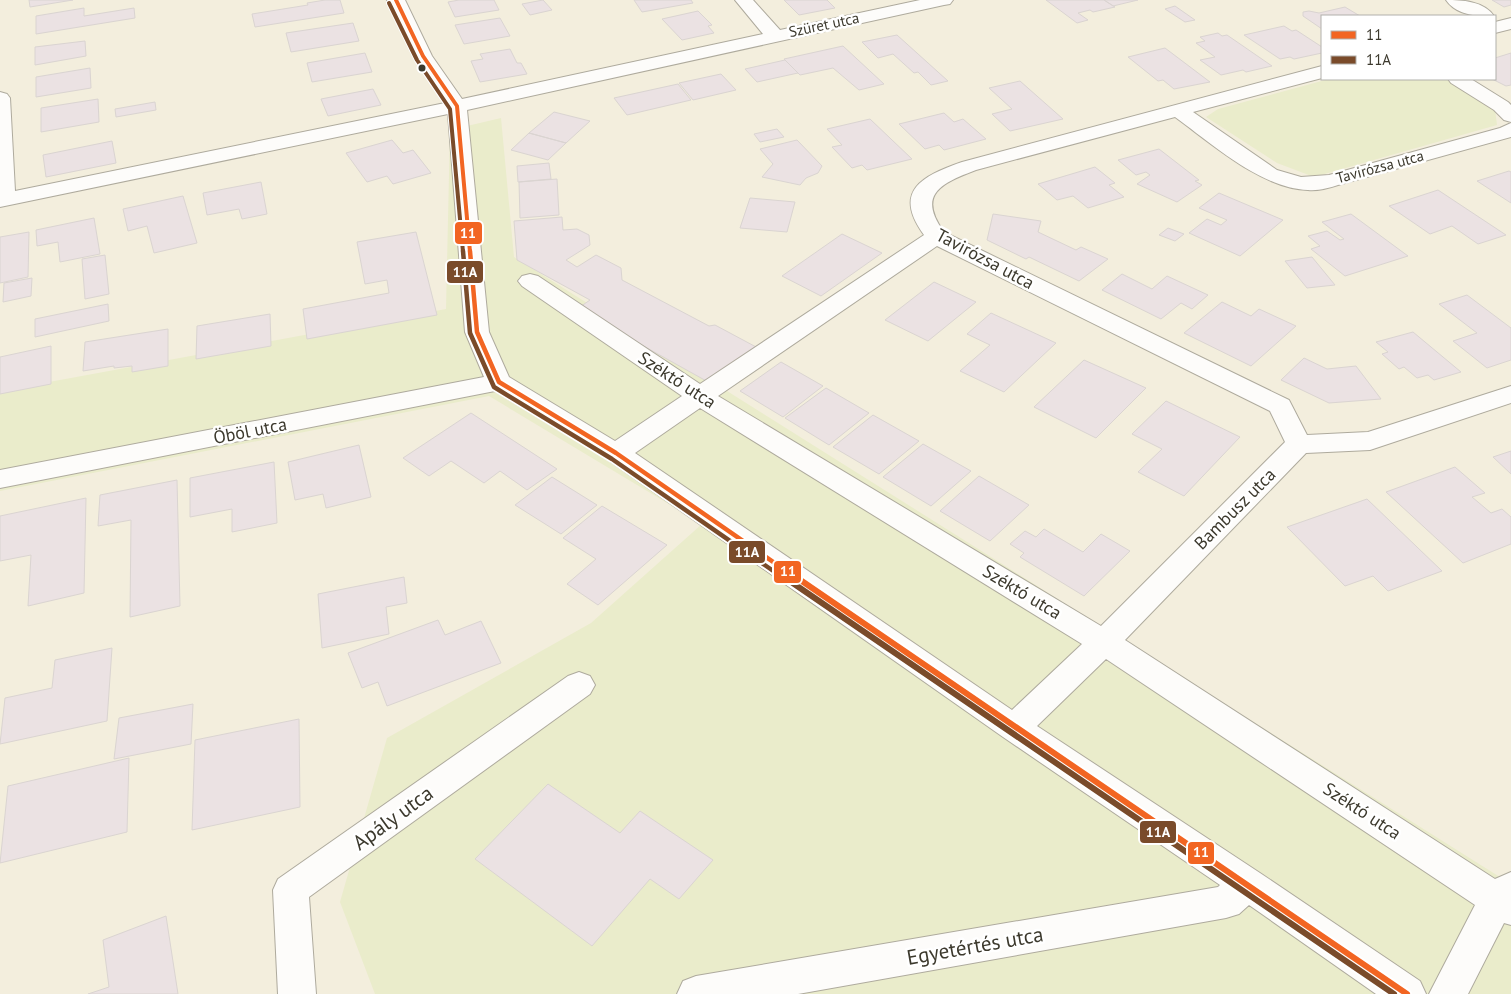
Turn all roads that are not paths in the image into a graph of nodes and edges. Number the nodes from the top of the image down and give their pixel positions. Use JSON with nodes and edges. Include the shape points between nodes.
{"nodes":[{"id":1,"x":396,"y":0,"type":"edge"},
{"id":2,"x":744,"y":0,"type":"edge"},
{"id":3,"x":944,"y":0,"type":"edge"},
{"id":4,"x":1456,"y":0,"type":"edge"},
{"id":5,"x":1483,"y":15,"type":"edge"},
{"id":6,"x":774,"y":36,"type":"junction"},
{"id":7,"x":1321,"y":72,"type":"edge"},
{"id":8,"x":1460,"y":80,"type":"edge"},
{"id":9,"x":0,"y":98,"type":"edge"},
{"id":10,"x":456,"y":106,"type":"junction"},
{"id":11,"x":1177,"y":110,"type":"junction"},
{"id":12,"x":1511,"y":116,"type":"edge"},
{"id":13,"x":1511,"y":129,"type":"edge"},
{"id":14,"x":2,"y":201,"type":"edge"},
{"id":15,"x":936,"y":237,"type":"junction"},
{"id":16,"x":530,"y":280,"type":"dead end"},
{"id":17,"x":499,"y":382,"type":"junction"},
{"id":18,"x":1511,"y":394,"type":"edge"},
{"id":19,"x":702,"y":397,"type":"junction"},
{"id":20,"x":1298,"y":444,"type":"junction"},
{"id":21,"x":616,"y":453,"type":"junction"},
{"id":22,"x":0,"y":479,"type":"edge"},
{"id":23,"x":1104,"y":642,"type":"junction"},
{"id":24,"x":579,"y":685,"type":"dead end"},
{"id":25,"x":1014,"y":728,"type":"junction"},
{"id":26,"x":1248,"y":884,"type":"junction"},
{"id":27,"x":1506,"y":899,"type":"edge"},
{"id":28,"x":297,"y":994,"type":"edge"},
{"id":29,"x":696,"y":994,"type":"edge"},
{"id":30,"x":1407,"y":994,"type":"edge"},
{"id":31,"x":1448,"y":994,"type":"edge"}],
"edges":[{"from":1,"to":10,"type":"street","via":[[423,56]]},
{"from":2,"to":6,"type":"street"},
{"from":3,"to":6,"type":"street","name":"Szüret utca"},
{"from":4,"to":5,"type":"street"},
{"from":6,"to":10,"type":"street","name":"Szüret utca"},
{"from":7,"to":11,"type":"street","name":"Tavirózsa utca"},
{"from":8,"to":12,"type":"street"},
{"from":9,"to":14,"type":"street"},
{"from":10,"to":14,"type":"street","name":"Szüret utca"},
{"from":10,"to":17,"type":"street","via":[[477,332]]},
{"from":11,"to":13,"type":"street","name":"Tavirózsa utca","via":[[1270,174],[1289,182],[1310,184],[1331,181]]},
{"from":11,"to":15,"type":"street","name":"Tavirózsa utca","via":[[969,166],[939,178],[921,195],[919,213]]},
{"from":15,"to":19,"type":"street"},
{"from":15,"to":20,"type":"street","name":"Tavirózsa utca","via":[[1280,406]]},
{"from":16,"to":19,"type":"street","name":"Széktó utca"},
{"from":17,"to":21,"type":"street"},
{"from":17,"to":22,"type":"street","name":"Öböl utca"},
{"from":18,"to":20,"type":"street","via":[[1370,441]]},
{"from":19,"to":21,"type":"street"},
{"from":19,"to":23,"type":"street","name":"Széktó utca"},
{"from":20,"to":23,"type":"street","name":"Bambusz utca"},
{"from":21,"to":25,"type":"street"},
{"from":23,"to":25,"type":"street","name":"Bambusz utca"},
{"from":23,"to":27,"type":"street","name":"Széktó utca"},
{"from":24,"to":28,"type":"street","name":"Apály utca","via":[[291,890]]},
{"from":25,"to":26,"type":"street"},
{"from":26,"to":29,"type":"street","name":"Egyetértés utca","via":[[1226,902]]},
{"from":26,"to":30,"type":"street"},
{"from":27,"to":31,"type":"street"}]}
